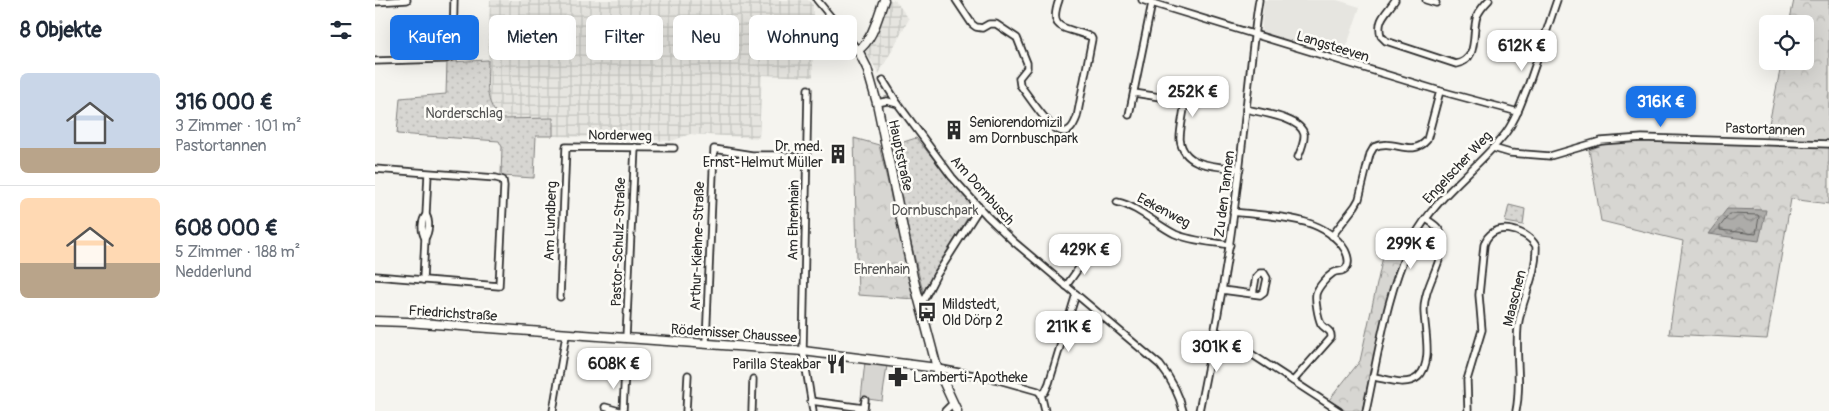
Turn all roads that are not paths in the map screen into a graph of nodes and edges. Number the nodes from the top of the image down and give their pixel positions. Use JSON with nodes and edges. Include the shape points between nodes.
{"nodes":[{"id":1,"x":407,"y":0,"type":"edge"},
{"id":2,"x":454,"y":0,"type":"edge"},
{"id":3,"x":817,"y":0,"type":"edge"},
{"id":4,"x":884,"y":0,"type":"edge"},
{"id":5,"x":956,"y":0,"type":"edge"},
{"id":6,"x":1059,"y":0,"type":"edge"},
{"id":7,"x":1143,"y":0,"type":"edge"},
{"id":8,"x":1259,"y":0,"type":"edge"},
{"id":9,"x":1395,"y":0,"type":"edge"},
{"id":10,"x":1426,"y":0,"type":"edge"},
{"id":11,"x":1489,"y":0,"type":"edge"},
{"id":12,"x":1557,"y":0,"type":"edge"},
{"id":13,"x":375,"y":2,"type":"edge"},
{"id":14,"x":1152,"y":3,"type":"junction"},
{"id":15,"x":1436,"y":3,"type":"dead end"},
{"id":16,"x":1254,"y":35,"type":"junction"},
{"id":17,"x":858,"y":50,"type":"junction"},
{"id":18,"x":375,"y":62,"type":"edge"},
{"id":19,"x":883,"y":80,"type":"dead end"},
{"id":20,"x":808,"y":90,"type":"dead end"},
{"id":21,"x":1440,"y":91,"type":"junction"},
{"id":22,"x":1134,"y":93,"type":"junction"},
{"id":23,"x":877,"y":103,"type":"junction"},
{"id":24,"x":898,"y":104,"type":"junction"},
{"id":25,"x":1246,"y":109,"type":"junction"},
{"id":26,"x":1518,"y":112,"type":"junction"},
{"id":27,"x":1129,"y":115,"type":"dead end"},
{"id":28,"x":1829,"y":144,"type":"edge"},
{"id":29,"x":566,"y":146,"type":"joint"},
{"id":30,"x":635,"y":148,"type":"junction"},
{"id":31,"x":675,"y":148,"type":"dead end"},
{"id":32,"x":1493,"y":148,"type":"junction"},
{"id":33,"x":1298,"y":157,"type":"dead end"},
{"id":34,"x":807,"y":158,"type":"junction"},
{"id":35,"x":375,"y":169,"type":"edge"},
{"id":36,"x":1240,"y":169,"type":"junction"},
{"id":37,"x":428,"y":174,"type":"junction"},
{"id":38,"x":1117,"y":202,"type":"dead end"},
{"id":39,"x":980,"y":207,"type":"junction"},
{"id":40,"x":1233,"y":212,"type":"junction"},
{"id":41,"x":1426,"y":218,"type":"junction"},
{"id":42,"x":1332,"y":236,"type":"junction"},
{"id":43,"x":1230,"y":245,"type":"junction"},
{"id":44,"x":1088,"y":255,"type":"dead end"},
{"id":45,"x":375,"y":276,"type":"edge"},
{"id":46,"x":423,"y":280,"type":"junction"},
{"id":47,"x":1066,"y":286,"type":"junction"},
{"id":48,"x":1222,"y":290,"type":"junction"},
{"id":49,"x":1076,"y":294,"type":"junction"},
{"id":50,"x":1253,"y":294,"type":"dead end"},
{"id":51,"x":560,"y":297,"type":"dead end"},
{"id":52,"x":921,"y":304,"type":"junction"},
{"id":53,"x":375,"y":321,"type":"edge"},
{"id":54,"x":1215,"y":330,"type":"junction"},
{"id":55,"x":530,"y":331,"type":"joint"},
{"id":56,"x":565,"y":335,"type":"junction"},
{"id":57,"x":626,"y":338,"type":"junction"},
{"id":58,"x":706,"y":343,"type":"junction"},
{"id":59,"x":803,"y":351,"type":"junction"},
{"id":60,"x":937,"y":368,"type":"junction"},
{"id":61,"x":625,"y":370,"type":"dead end"},
{"id":62,"x":689,"y":375,"type":"dead end"},
{"id":63,"x":1374,"y":377,"type":"junction"},
{"id":64,"x":753,"y":379,"type":"dead end"},
{"id":65,"x":1293,"y":381,"type":"junction"},
{"id":66,"x":1041,"y":394,"type":"junction"},
{"id":67,"x":811,"y":400,"type":"junction"},
{"id":68,"x":865,"y":400,"type":"dead end"},
{"id":69,"x":953,"y":403,"type":"junction"},
{"id":70,"x":605,"y":407,"type":"dead end"},
{"id":71,"x":553,"y":411,"type":"edge"},
{"id":72,"x":621,"y":411,"type":"edge"},
{"id":73,"x":686,"y":411,"type":"edge"},
{"id":74,"x":751,"y":411,"type":"edge"},
{"id":75,"x":813,"y":411,"type":"edge"},
{"id":76,"x":945,"y":411,"type":"edge"},
{"id":77,"x":957,"y":411,"type":"edge"},
{"id":78,"x":1045,"y":411,"type":"edge"},
{"id":79,"x":1183,"y":411,"type":"edge"},
{"id":80,"x":1199,"y":411,"type":"edge"},
{"id":81,"x":1339,"y":411,"type":"edge"},
{"id":82,"x":1366,"y":411,"type":"edge"},
{"id":83,"x":1468,"y":411,"type":"edge"},
{"id":84,"x":1516,"y":411,"type":"edge"}],
"edges":[{"from":1,"to":13,"type":"street"},
{"from":2,"to":18,"type":"street","via":[[451,57]]},
{"from":3,"to":17,"type":"street"},
{"from":4,"to":17,"type":"street","via":[[869,38]]},
{"from":5,"to":6,"type":"street","via":[[976,27],[996,24],[1017,38],[1027,62],[1027,68],[1019,78],[1020,85],[1057,130],[1068,131],[1077,117],[1092,40],[1056,23],[1054,17]]},
{"from":7,"to":14,"type":"street","name":"Langsteeven"},
{"from":8,"to":16,"type":"street","name":"Zu den Tannen"},
{"from":9,"to":11,"type":"street","via":[[1379,23],[1381,36],[1386,41],[1456,64],[1469,57],[1477,18]]},
{"from":10,"to":15,"type":"street"},
{"from":12,"to":26,"type":"street","name":"Engelscher Weg"},
{"from":14,"to":16,"type":"street","name":"Langsteeven"},
{"from":14,"to":22,"type":"street"},
{"from":16,"to":21,"type":"street","name":"Langsteeven"},
{"from":16,"to":25,"type":"street","name":"Zu den Tannen"},
{"from":17,"to":23,"type":"street","name":"Hauptstraße"},
{"from":19,"to":24,"type":"street","name":"Am Dornbusch"},
{"from":20,"to":34,"type":"street","name":"Am Ehrenhain"},
{"from":21,"to":26,"type":"street","name":"Langsteeven"},
{"from":21,"to":42,"type":"street","via":[[1423,145],[1412,148],[1386,144],[1374,147],[1359,199]]},
{"from":22,"to":27,"type":"street"},
{"from":22,"to":36,"type":"street","via":[[1179,100],[1185,108],[1180,140],[1188,156],[1202,164]]},
{"from":23,"to":24,"type":"street"},
{"from":23,"to":52,"type":"street","name":"Hauptstraße"},
{"from":24,"to":39,"type":"street","name":"Am Dornbusch","via":[[952,177]]},
{"from":25,"to":33,"type":"street","via":[[1297,123],[1304,136]]},
{"from":25,"to":36,"type":"street","name":"Zu den Tannen"},
{"from":26,"to":32,"type":"street","name":"Engelscher Weg"},
{"from":28,"to":32,"type":"street","name":"Pastortannen","via":[[1642,138],[1601,141],[1550,156],[1510,153]]},
{"from":29,"to":30,"type":"street","name":"Norderweg"},
{"from":29,"to":51,"type":"street","name":"Am Lundberg"},
{"from":30,"to":31,"type":"street","name":"Norderweg"},
{"from":30,"to":57,"type":"street","name":"Pastor-Schulz-Straße"},
{"from":32,"to":41,"type":"street","name":"Engelscher Weg","via":[[1446,193]]},
{"from":34,"to":58,"type":"street","name":"Arthur-Kiehne-Straße","via":[[714,150]]},
{"from":34,"to":59,"type":"street","name":"Am Ehrenhain"},
{"from":35,"to":37,"type":"street"},
{"from":36,"to":40,"type":"street","name":"Zu den Tannen"},
{"from":37,"to":46,"type":"street","via":[[426,215],[429,219]]},
{"from":37,"to":46,"type":"street","via":[[496,178],[503,180],[504,186],[499,286]]},
{"from":38,"to":43,"type":"street","name":"Eekenweg","via":[[1129,205],[1175,234]]},
{"from":39,"to":47,"type":"street","name":"Am Dornbusch","via":[[1013,241]]},
{"from":39,"to":52,"type":"street"},
{"from":40,"to":42,"type":"street","via":[[1311,224]]},
{"from":40,"to":43,"type":"street","name":"Zu den Tannen"},
{"from":41,"to":63,"type":"street","name":"Engelscher Weg","via":[[1412,241],[1396,284]]},
{"from":41,"to":63,"type":"street","via":[[1440,230],[1442,240],[1424,307],[1427,344],[1424,369],[1411,382]]},
{"from":42,"to":65,"type":"street","via":[[1341,244],[1348,261],[1344,271],[1333,273],[1316,292],[1320,322],[1329,330],[1331,338]]},
{"from":43,"to":48,"type":"street","name":"Zu den Tannen"},
{"from":44,"to":47,"type":"street"},
{"from":45,"to":46,"type":"street"},
{"from":47,"to":49,"type":"street","name":"Am Dornbusch"},
{"from":48,"to":50,"type":"street"},
{"from":48,"to":54,"type":"street","name":"Zu den Tannen"},
{"from":49,"to":66,"type":"street","via":[[1049,383]]},
{"from":49,"to":79,"type":"street","name":"Am Dornbusch","via":[[1160,364],[1181,399]]},
{"from":52,"to":60,"type":"street","name":"Hauptstraße"},
{"from":53,"to":55,"type":"street","name":"Friedrichstraße"},
{"from":54,"to":65,"type":"street"},
{"from":54,"to":80,"type":"street","name":"Zu den Tannen"},
{"from":55,"to":56,"type":"street","name":"Rödemisser Chaussee"},
{"from":56,"to":57,"type":"street","name":"Rödemisser Chaussee"},
{"from":56,"to":71,"type":"street"},
{"from":57,"to":58,"type":"street","name":"Rödemisser Chaussee"},
{"from":58,"to":59,"type":"street","name":"Rödemisser Chaussee"},
{"from":59,"to":60,"type":"street","name":"Rödemisser Chaussee"},
{"from":59,"to":67,"type":"street","name":"Am Ehrenhain"},
{"from":60,"to":66,"type":"street","via":[[995,379]]},
{"from":60,"to":69,"type":"street","name":"Hauptstraße"},
{"from":61,"to":72,"type":"street"},
{"from":62,"to":73,"type":"street"},
{"from":63,"to":82,"type":"street","name":"Engelscher Weg"},
{"from":64,"to":74,"type":"street"},
{"from":65,"to":81,"type":"street"},
{"from":66,"to":78,"type":"street"},
{"from":67,"to":68,"type":"street","via":[[863,408]]},
{"from":67,"to":75,"type":"street","name":"Am Ehrenhain"},
{"from":69,"to":76,"type":"street"},
{"from":69,"to":77,"type":"street","name":"Hauptstraße"},
{"from":70,"to":72,"type":"street"},
{"from":83,"to":84,"type":"street","name":"Maaschen","via":[[1467,380],[1481,330],[1479,295],[1485,239],[1491,233],[1504,229],[1527,234],[1536,246],[1533,277],[1519,324],[1517,357],[1520,384]]}]}
